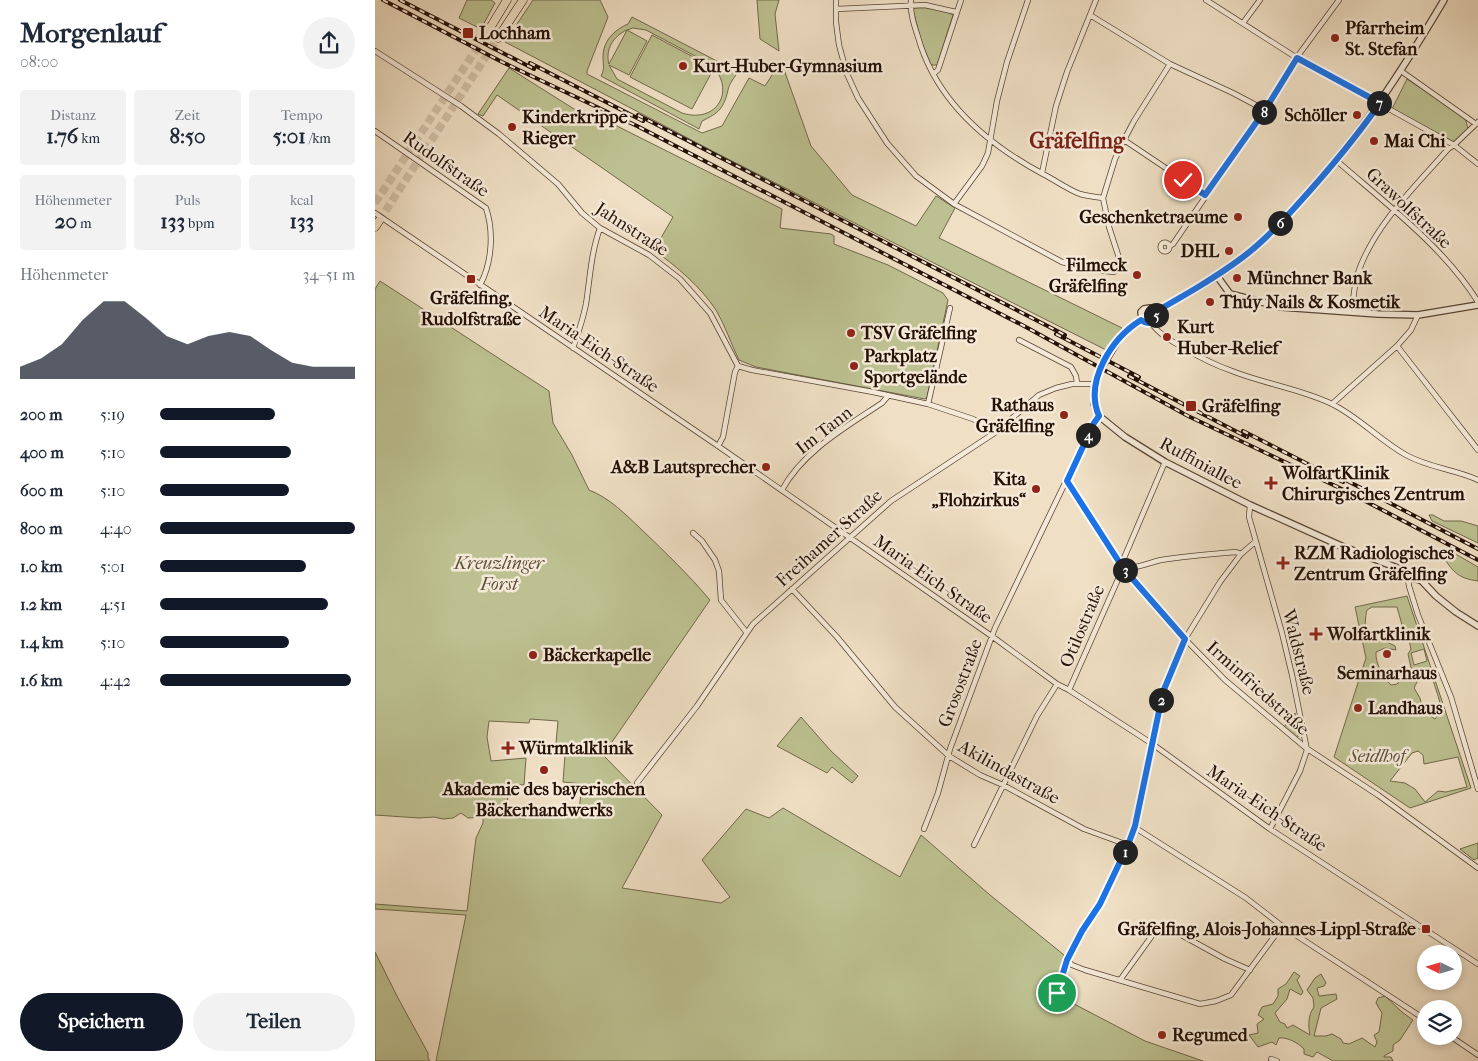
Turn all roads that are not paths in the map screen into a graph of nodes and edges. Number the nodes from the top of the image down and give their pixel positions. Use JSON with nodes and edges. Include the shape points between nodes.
{"nodes":[{"id":1,"x":507,"y":0,"type":"edge"},
{"id":2,"x":523,"y":0,"type":"edge"},
{"id":3,"x":836,"y":0,"type":"edge"},
{"id":4,"x":911,"y":0,"type":"edge"},
{"id":5,"x":961,"y":0,"type":"edge"},
{"id":6,"x":1028,"y":0,"type":"edge"},
{"id":7,"x":1096,"y":0,"type":"edge"},
{"id":8,"x":1206,"y":0,"type":"edge"},
{"id":9,"x":1260,"y":0,"type":"edge"},
{"id":10,"x":1339,"y":0,"type":"edge"},
{"id":11,"x":1444,"y":0,"type":"edge"},
{"id":12,"x":911,"y":6,"type":"junction"},
{"id":13,"x":836,"y":9,"type":"junction"},
{"id":14,"x":957,"y":12,"type":"junction"},
{"id":15,"x":1089,"y":15,"type":"junction"},
{"id":16,"x":1243,"y":23,"type":"junction"},
{"id":17,"x":487,"y":33,"type":"tunnel mouth"},
{"id":18,"x":498,"y":38,"type":"tunnel mouth"},
{"id":19,"x":375,"y":51,"type":"edge"},
{"id":20,"x":1297,"y":58,"type":"junction"},
{"id":21,"x":1171,"y":64,"type":"junction"},
{"id":22,"x":1401,"y":71,"type":"junction"},
{"id":23,"x":933,"y":74,"type":"junction"},
{"id":24,"x":1380,"y":103,"type":"junction"},
{"id":25,"x":1265,"y":110,"type":"junction"},
{"id":26,"x":1477,"y":123,"type":"edge"},
{"id":27,"x":375,"y":131,"type":"edge"},
{"id":28,"x":1124,"y":140,"type":"junction"},
{"id":29,"x":991,"y":142,"type":"junction"},
{"id":30,"x":1454,"y":146,"type":"junction"},
{"id":31,"x":1337,"y":161,"type":"junction"},
{"id":32,"x":1478,"y":164,"type":"edge"},
{"id":33,"x":1042,"y":174,"type":"junction"},
{"id":34,"x":1205,"y":195,"type":"junction"},
{"id":35,"x":1103,"y":198,"type":"junction"},
{"id":36,"x":954,"y":204,"type":"junction"},
{"id":37,"x":1395,"y":211,"type":"junction"},
{"id":38,"x":375,"y":213,"type":"edge"},
{"id":39,"x":599,"y":228,"type":"junction"},
{"id":40,"x":1169,"y":246,"type":"dead end"},
{"id":41,"x":1217,"y":276,"type":"junction"},
{"id":42,"x":480,"y":285,"type":"junction"},
{"id":43,"x":1478,"y":304,"type":"edge"},
{"id":44,"x":950,"y":308,"type":"dead end"},
{"id":45,"x":1155,"y":312,"type":"junction"},
{"id":46,"x":1352,"y":312,"type":"junction"},
{"id":47,"x":1418,"y":315,"type":"junction"},
{"id":48,"x":1141,"y":320,"type":"junction"},
{"id":49,"x":1151,"y":323,"type":"junction"},
{"id":50,"x":1019,"y":340,"type":"dead end"},
{"id":51,"x":1397,"y":346,"type":"junction"},
{"id":52,"x":573,"y":348,"type":"junction"},
{"id":53,"x":738,"y":366,"type":"junction"},
{"id":54,"x":1077,"y":383,"type":"junction"},
{"id":55,"x":1095,"y":384,"type":"junction"},
{"id":56,"x":888,"y":396,"type":"junction"},
{"id":57,"x":928,"y":404,"type":"junction"},
{"id":58,"x":1332,"y":404,"type":"junction"},
{"id":59,"x":1099,"y":416,"type":"junction"},
{"id":60,"x":996,"y":432,"type":"junction"},
{"id":61,"x":718,"y":446,"type":"junction"},
{"id":62,"x":1478,"y":450,"type":"edge"},
{"id":63,"x":1165,"y":462,"type":"junction"},
{"id":64,"x":1478,"y":480,"type":"edge"},
{"id":65,"x":1067,"y":481,"type":"junction"},
{"id":66,"x":782,"y":490,"type":"junction"},
{"id":67,"x":1250,"y":505,"type":"junction"},
{"id":68,"x":693,"y":533,"type":"dead end"},
{"id":69,"x":849,"y":537,"type":"junction"},
{"id":70,"x":1255,"y":542,"type":"junction"},
{"id":71,"x":1241,"y":554,"type":"junction"},
{"id":72,"x":1123,"y":568,"type":"junction"},
{"id":73,"x":1408,"y":579,"type":"junction"},
{"id":74,"x":791,"y":589,"type":"junction"},
{"id":75,"x":1478,"y":626,"type":"edge"},
{"id":76,"x":747,"y":633,"type":"junction"},
{"id":77,"x":993,"y":636,"type":"junction"},
{"id":78,"x":1185,"y":639,"type":"junction"},
{"id":79,"x":1057,"y":684,"type":"junction"},
{"id":80,"x":1069,"y":690,"type":"junction"},
{"id":81,"x":1151,"y":743,"type":"junction"},
{"id":82,"x":1306,"y":748,"type":"junction"},
{"id":83,"x":949,"y":756,"type":"junction"},
{"id":84,"x":637,"y":783,"type":"dead end"},
{"id":85,"x":1003,"y":785,"type":"junction"},
{"id":86,"x":1478,"y":789,"type":"edge"},
{"id":87,"x":1135,"y":826,"type":"junction"},
{"id":88,"x":924,"y":829,"type":"dead end"},
{"id":89,"x":1270,"y":829,"type":"junction"},
{"id":90,"x":974,"y":845,"type":"dead end"},
{"id":91,"x":1128,"y":845,"type":"junction"},
{"id":92,"x":1478,"y":868,"type":"edge"},
{"id":93,"x":1282,"y":926,"type":"junction"},
{"id":94,"x":1067,"y":960,"type":"junction"},
{"id":95,"x":1478,"y":964,"type":"edge"},
{"id":96,"x":1250,"y":970,"type":"junction"},
{"id":97,"x":1120,"y":980,"type":"junction"},
{"id":98,"x":1057,"y":993,"type":"dead end"},
{"id":99,"x":1417,"y":1014,"type":"edge"},
{"id":100,"x":1462,"y":1044,"type":"edge"},
{"id":101,"x":1478,"y":1055,"type":"edge"},
{"id":102,"x":1271,"y":1059,"type":"dead end"},
{"id":103,"x":1277,"y":1061,"type":"edge"}],
"edges":[{"from":1,"to":17,"type":"highway"},
{"from":2,"to":18,"type":"highway"},
{"from":3,"to":13,"type":"street"},
{"from":4,"to":12,"type":"street"},
{"from":5,"to":14,"type":"street"},
{"from":6,"to":29,"type":"street","via":[[1007,62]]},
{"from":7,"to":15,"type":"street"},
{"from":8,"to":16,"type":"street"},
{"from":9,"to":16,"type":"street"},
{"from":10,"to":20,"type":"street"},
{"from":11,"to":22,"type":"street"},
{"from":12,"to":13,"type":"street"},
{"from":12,"to":14,"type":"street","via":[[925,5]]},
{"from":12,"to":23,"type":"street","via":[[920,46]]},
{"from":13,"to":36,"type":"street","via":[[839,45],[858,98],[896,154],[916,176]]},
{"from":14,"to":23,"type":"street","via":[[938,70]]},
{"from":15,"to":21,"type":"street"},
{"from":15,"to":33,"type":"street","via":[[1056,106]]},
{"from":16,"to":20,"type":"street"},
{"from":19,"to":39,"type":"street","name":"Jahnstraße","via":[[499,134],[558,184]]},
{"from":20,"to":24,"type":"street"},
{"from":20,"to":25,"type":"street"},
{"from":21,"to":25,"type":"street"},
{"from":21,"to":28,"type":"street"},
{"from":22,"to":24,"type":"street"},
{"from":22,"to":26,"type":"street"},
{"from":23,"to":29,"type":"street","via":[[947,98]]},
{"from":24,"to":30,"type":"street"},
{"from":24,"to":31,"type":"street"},
{"from":25,"to":34,"type":"street"},
{"from":26,"to":30,"type":"street"},
{"from":27,"to":42,"type":"street","name":"Rudolfstraße","via":[[486,208],[490,219],[490,243],[486,273]]},
{"from":28,"to":34,"type":"street"},
{"from":28,"to":35,"type":"street"},
{"from":29,"to":33,"type":"street"},
{"from":29,"to":36,"type":"street","via":[[982,166]]},
{"from":30,"to":32,"type":"street"},
{"from":30,"to":37,"type":"street"},
{"from":31,"to":37,"type":"street","name":"Grawolfstraße"},
{"from":31,"to":41,"type":"street","via":[[1260,242]]},
{"from":33,"to":35,"type":"street","via":[[1080,194]]},
{"from":34,"to":40,"type":"street"},
{"from":35,"to":36,"type":"street","via":[[1121,259],[1119,269],[1114,272],[1062,262]]},
{"from":37,"to":43,"type":"street","name":"Grawolfstraße","via":[[1437,251],[1469,287]]},
{"from":37,"to":46,"type":"street","via":[[1365,255]]},
{"from":38,"to":42,"type":"street","name":"Maria-Eich-Straße"},
{"from":39,"to":52,"type":"street","via":[[593,246],[585,306]]},
{"from":39,"to":53,"type":"street","name":"Jahnstraße","via":[[649,255],[680,279],[709,313]]},
{"from":41,"to":45,"type":"street"},
{"from":41,"to":46,"type":"street","via":[[1230,294],[1246,299],[1281,307]]},
{"from":42,"to":52,"type":"street","name":"Maria-Eich-Straße"},
{"from":43,"to":47,"type":"street"},
{"from":44,"to":57,"type":"street"},
{"from":45,"to":48,"type":"street","via":[[1144,308]]},
{"from":45,"to":49,"type":"street"},
{"from":46,"to":47,"type":"street"},
{"from":47,"to":51,"type":"street","via":[[1411,330]]},
{"from":48,"to":49,"type":"street"},
{"from":48,"to":55,"type":"street","via":[[1122,334]]},
{"from":49,"to":58,"type":"street","via":[[1162,336],[1202,359]]},
{"from":50,"to":54,"type":"street","via":[[1071,367]]},
{"from":51,"to":58,"type":"street"},
{"from":51,"to":62,"type":"street"},
{"from":52,"to":61,"type":"street","name":"Maria-Eich-Straße"},
{"from":53,"to":56,"type":"street"},
{"from":53,"to":61,"type":"street","via":[[723,437]]},
{"from":54,"to":55,"type":"street","name":"Freihamer Straße"},
{"from":54,"to":60,"type":"street","name":"Freihamer Straße","via":[[1039,395]]},
{"from":55,"to":59,"type":"street","via":[[1094,404]]},
{"from":56,"to":57,"type":"street"},
{"from":56,"to":66,"type":"street","name":"Im Tann","via":[[883,403],[813,453],[790,475]]},
{"from":57,"to":60,"type":"street","via":[[973,419]]},
{"from":58,"to":64,"type":"street","via":[[1406,455]]},
{"from":59,"to":63,"type":"street","name":"Ruffiniallee"},
{"from":59,"to":65,"type":"street","name":"Grosostraße"},
{"from":60,"to":69,"type":"street","name":"Freihamer Straße","via":[[891,501]]},
{"from":61,"to":66,"type":"street","name":"Maria-Eich-Straße"},
{"from":63,"to":67,"type":"street","name":"Ruffiniallee"},
{"from":63,"to":72,"type":"street","name":"Otilostraße","via":[[1124,558]]},
{"from":65,"to":72,"type":"street","name":"Irminfriedstraße"},
{"from":65,"to":77,"type":"street","name":"Grosostraße"},
{"from":66,"to":69,"type":"street","name":"Maria-Eich-Straße"},
{"from":67,"to":70,"type":"street","name":"Waldstraße","via":[[1249,517]]},
{"from":67,"to":73,"type":"street","name":"Ruffiniallee","via":[[1400,569]]},
{"from":68,"to":76,"type":"street","via":[[715,560],[721,600]]},
{"from":69,"to":74,"type":"street","name":"Freihamer Straße"},
{"from":69,"to":77,"type":"street","name":"Maria-Eich-Straße"},
{"from":70,"to":71,"type":"street"},
{"from":70,"to":82,"type":"street","name":"Waldstraße","via":[[1282,632]]},
{"from":71,"to":72,"type":"street","via":[[1197,555]]},
{"from":71,"to":78,"type":"street"},
{"from":72,"to":78,"type":"street","name":"Irminfriedstraße"},
{"from":72,"to":80,"type":"street","name":"Otilostraße"},
{"from":73,"to":75,"type":"street","name":"Ruffiniallee","via":[[1422,582],[1456,612]]},
{"from":73,"to":86,"type":"street","via":[[1418,615],[1464,736]]},
{"from":74,"to":76,"type":"street","name":"Freihamer Straße"},
{"from":74,"to":83,"type":"street","name":"Akilindastraße","via":[[837,637],[895,707]]},
{"from":76,"to":84,"type":"street","name":"Freihamer Straße","via":[[697,706]]},
{"from":77,"to":79,"type":"street","name":"Maria-Eich-Straße"},
{"from":77,"to":83,"type":"street","name":"Grosostraße"},
{"from":78,"to":81,"type":"street","via":[[1163,692]]},
{"from":78,"to":82,"type":"street","name":"Irminfriedstraße","via":[[1225,680]]},
{"from":79,"to":80,"type":"street","name":"Maria-Eich-Straße"},
{"from":79,"to":85,"type":"street","name":"Otilostraße","via":[[1037,716]]},
{"from":80,"to":81,"type":"street","name":"Maria-Eich-Straße"},
{"from":81,"to":87,"type":"street"},
{"from":81,"to":89,"type":"street","name":"Maria-Eich-Straße"},
{"from":82,"to":89,"type":"street","name":"Waldstraße","via":[[1300,770]]},
{"from":82,"to":92,"type":"street","name":"Irminfriedstraße","via":[[1379,795]]},
{"from":83,"to":85,"type":"street","name":"Akilindastraße"},
{"from":83,"to":88,"type":"street","name":"Grosostraße"},
{"from":85,"to":90,"type":"street","name":"Otilostraße"},
{"from":85,"to":91,"type":"street","name":"Akilindastraße","via":[[1084,829]]},
{"from":87,"to":91,"type":"street"},
{"from":87,"to":93,"type":"street","via":[[1246,898]]},
{"from":89,"to":95,"type":"street","name":"Maria-Eich-Straße"},
{"from":91,"to":94,"type":"street","via":[[1100,904]]},
{"from":93,"to":96,"type":"street"},
{"from":93,"to":99,"type":"street"},
{"from":94,"to":97,"type":"street","via":[[1085,970]]},
{"from":94,"to":98,"type":"street"},
{"from":96,"to":97,"type":"street","via":[[1231,995],[1199,1004]]},
{"from":96,"to":97,"type":"street","via":[[1165,926],[1159,926]]},
{"from":100,"to":101,"type":"street"},
{"from":102,"to":103,"type":"street"}]}
